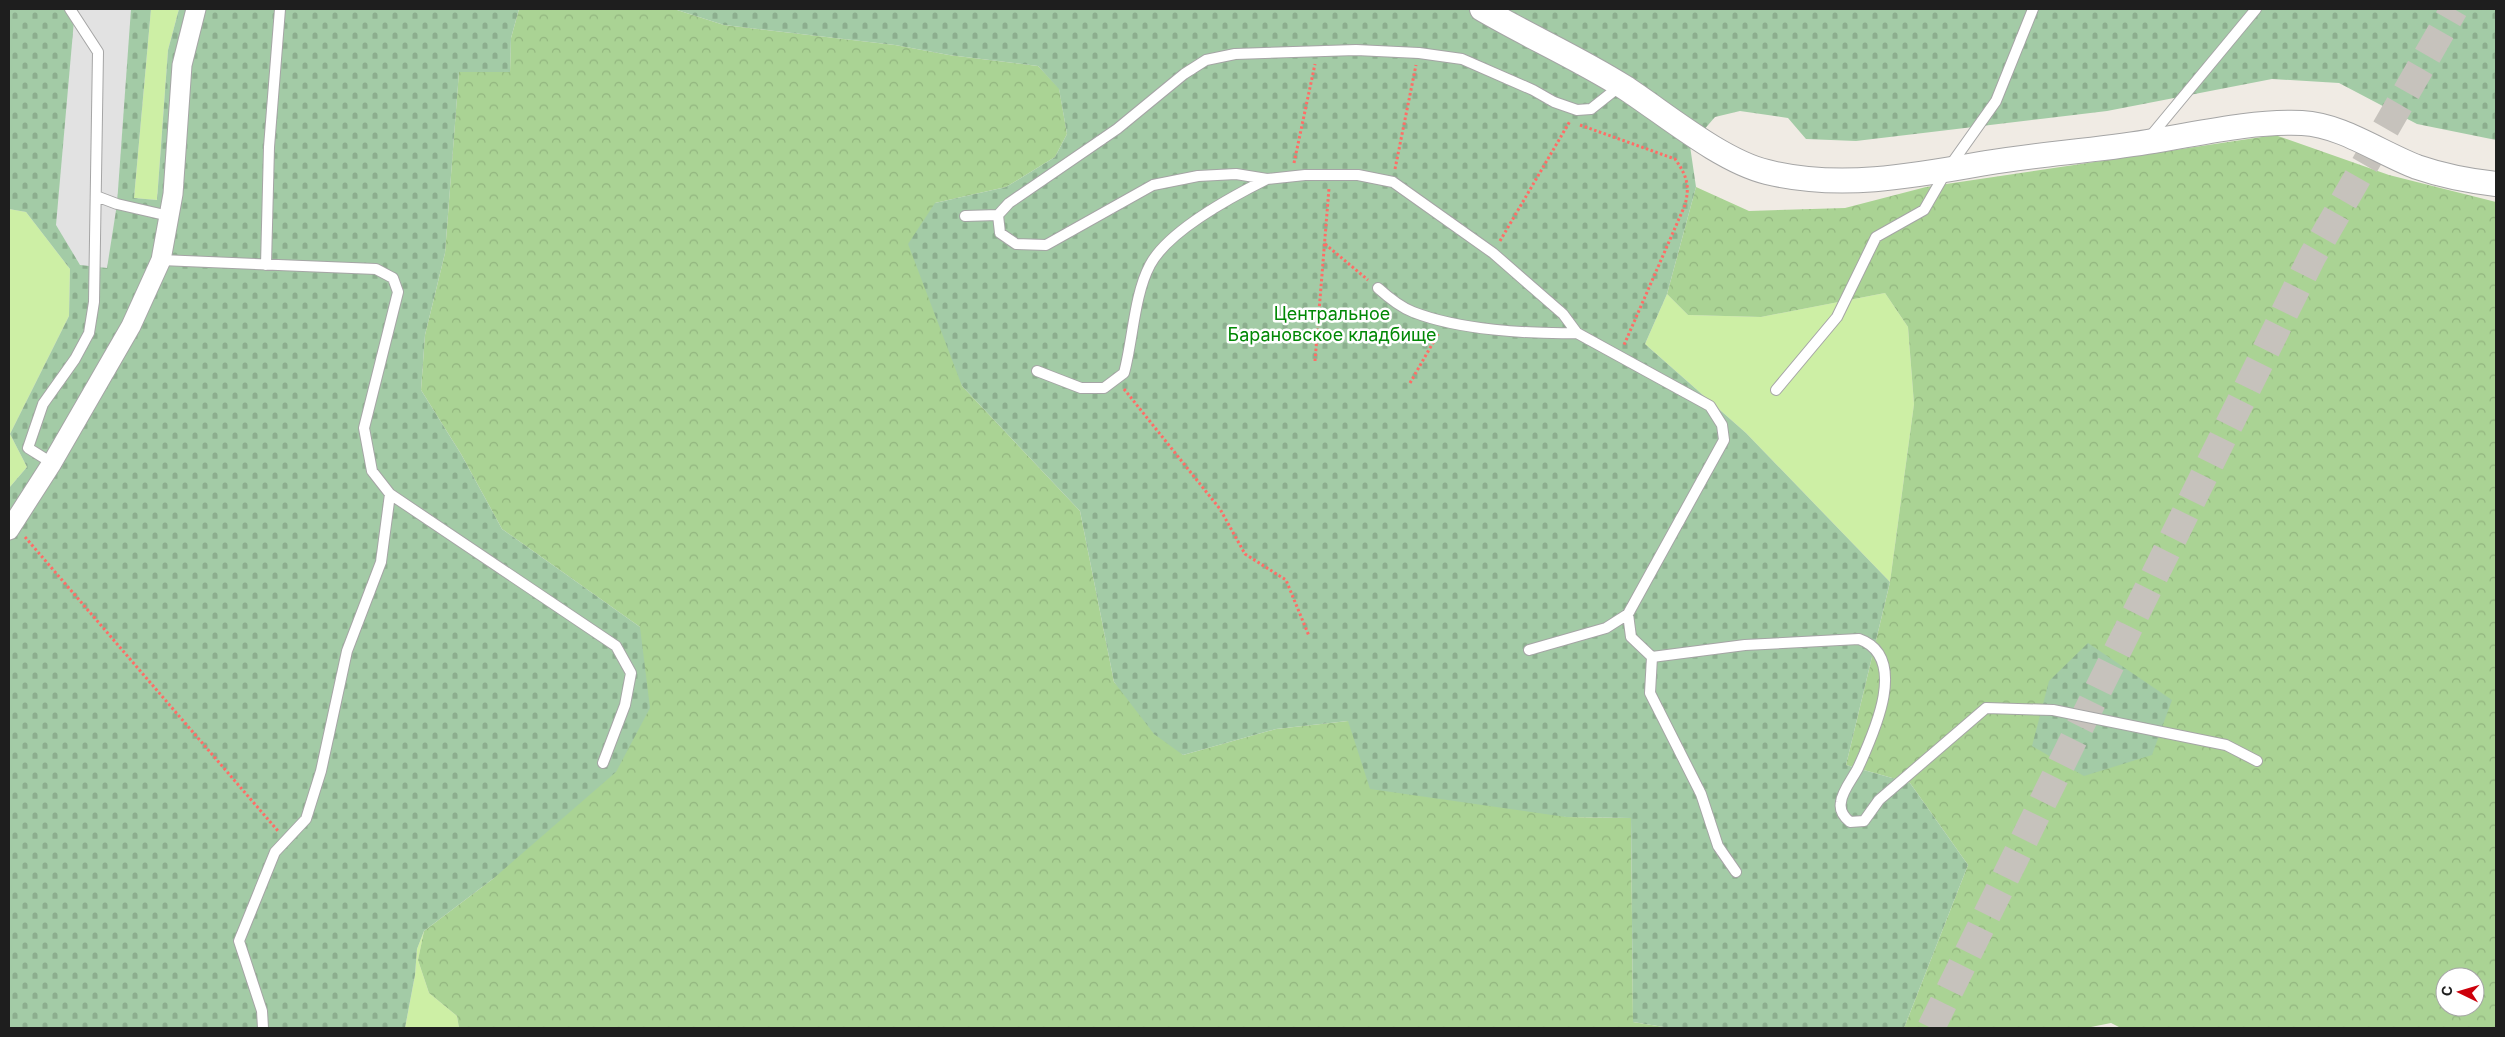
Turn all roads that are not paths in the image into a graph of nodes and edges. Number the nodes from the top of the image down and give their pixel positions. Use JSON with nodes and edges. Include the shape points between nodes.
{"nodes":[{"id":1,"x":70,"y":9,"type":"edge"},
{"id":2,"x":196,"y":9,"type":"edge"},
{"id":3,"x":280,"y":9,"type":"edge"},
{"id":4,"x":1482,"y":9,"type":"edge"},
{"id":5,"x":2033,"y":9,"type":"edge"},
{"id":6,"x":2256,"y":9,"type":"edge"},
{"id":7,"x":1621,"y":85,"type":"junction"},
{"id":8,"x":2146,"y":142,"type":"junction"},
{"id":9,"x":1947,"y":170,"type":"junction"},
{"id":10,"x":1267,"y":180,"type":"junction"},
{"id":11,"x":2496,"y":184,"type":"edge"},
{"id":12,"x":96,"y":196,"type":"junction"},
{"id":13,"x":998,"y":215,"type":"junction"},
{"id":14,"x":169,"y":216,"type":"junction"},
{"id":15,"x":965,"y":216,"type":"dead end"},
{"id":16,"x":161,"y":260,"type":"junction"},
{"id":17,"x":266,"y":265,"type":"junction"},
{"id":18,"x":1378,"y":288,"type":"road end"},
{"id":19,"x":1577,"y":333,"type":"junction"},
{"id":20,"x":1037,"y":371,"type":"dead end"},
{"id":21,"x":1776,"y":390,"type":"dead end"},
{"id":22,"x":52,"y":463,"type":"junction"},
{"id":23,"x":390,"y":494,"type":"junction"},
{"id":24,"x":11,"y":527,"type":"edge"},
{"id":25,"x":1628,"y":614,"type":"junction"},
{"id":26,"x":1529,"y":650,"type":"dead end"},
{"id":27,"x":1652,"y":657,"type":"junction"},
{"id":28,"x":2257,"y":761,"type":"dead end"},
{"id":29,"x":603,"y":763,"type":"dead end"},
{"id":30,"x":1736,"y":872,"type":"dead end"},
{"id":31,"x":263,"y":1028,"type":"edge"}],
"edges":[{"from":1,"to":12,"type":"lane","via":[[98,52]]},
{"from":2,"to":14,"type":"street","via":[[182,65]]},
{"from":3,"to":17,"type":"lane","via":[[269,147]]},
{"from":4,"to":7,"type":"street"},
{"from":5,"to":9,"type":"lane","via":[[1996,100]]},
{"from":6,"to":8,"type":"lane"},
{"from":7,"to":9,"type":"street","via":[[1731,158],[1764,172],[1801,179],[1849,181]]},
{"from":7,"to":13,"type":"lane","via":[[1591,109],[1576,110],[1462,59],[1419,52],[1235,54],[1206,60],[1117,129],[1009,203]]},
{"from":8,"to":9,"type":"street"},
{"from":8,"to":11,"type":"street","via":[[2258,123],[2305,123],[2338,132],[2418,167]]},
{"from":9,"to":21,"type":"lane","via":[[1924,210],[1876,237],[1837,318]]},
{"from":10,"to":13,"type":"lane","via":[[1236,174],[1198,176],[1154,185],[1046,245],[1016,244],[1000,233]]},
{"from":10,"to":19,"type":"lane","via":[[1291,176],[1358,175],[1393,182],[1493,253],[1563,314]]},
{"from":10,"to":20,"type":"lane","via":[[1232,196],[1173,238],[1150,264],[1136,308],[1124,373],[1104,388],[1081,388]]},
{"from":12,"to":14,"type":"lane"},
{"from":12,"to":22,"type":"lane","via":[[94,302],[89,333],[43,404],[28,448]]},
{"from":13,"to":15,"type":"lane"},
{"from":14,"to":16,"type":"street"},
{"from":16,"to":17,"type":"lane"},
{"from":16,"to":22,"type":"street","via":[[131,326]]},
{"from":17,"to":23,"type":"lane","via":[[376,269],[393,278],[398,292],[364,428],[372,471]]},
{"from":18,"to":19,"type":"lane","via":[[1392,301],[1412,312],[1445,322],[1530,332]]},
{"from":19,"to":25,"type":"lane","via":[[1710,406],[1722,425],[1724,440]]},
{"from":22,"to":24,"type":"street"},
{"from":23,"to":29,"type":"lane","via":[[616,646],[631,674],[625,705]]},
{"from":23,"to":31,"type":"lane","via":[[381,562],[347,651],[321,771],[306,819],[275,852],[239,941],[262,1011]]},
{"from":25,"to":26,"type":"lane","via":[[1606,628]]},
{"from":25,"to":27,"type":"lane","via":[[1631,637]]},
{"from":27,"to":28,"type":"lane","via":[[1744,645],[1860,639],[1870,643],[1883,658],[1884,686],[1881,710],[1841,802],[1842,815],[1850,822],[1864,821],[1879,800],[1986,708],[2053,710],[2226,745]]},
{"from":27,"to":30,"type":"lane","via":[[1650,693],[1701,794],[1718,846]]}]}
